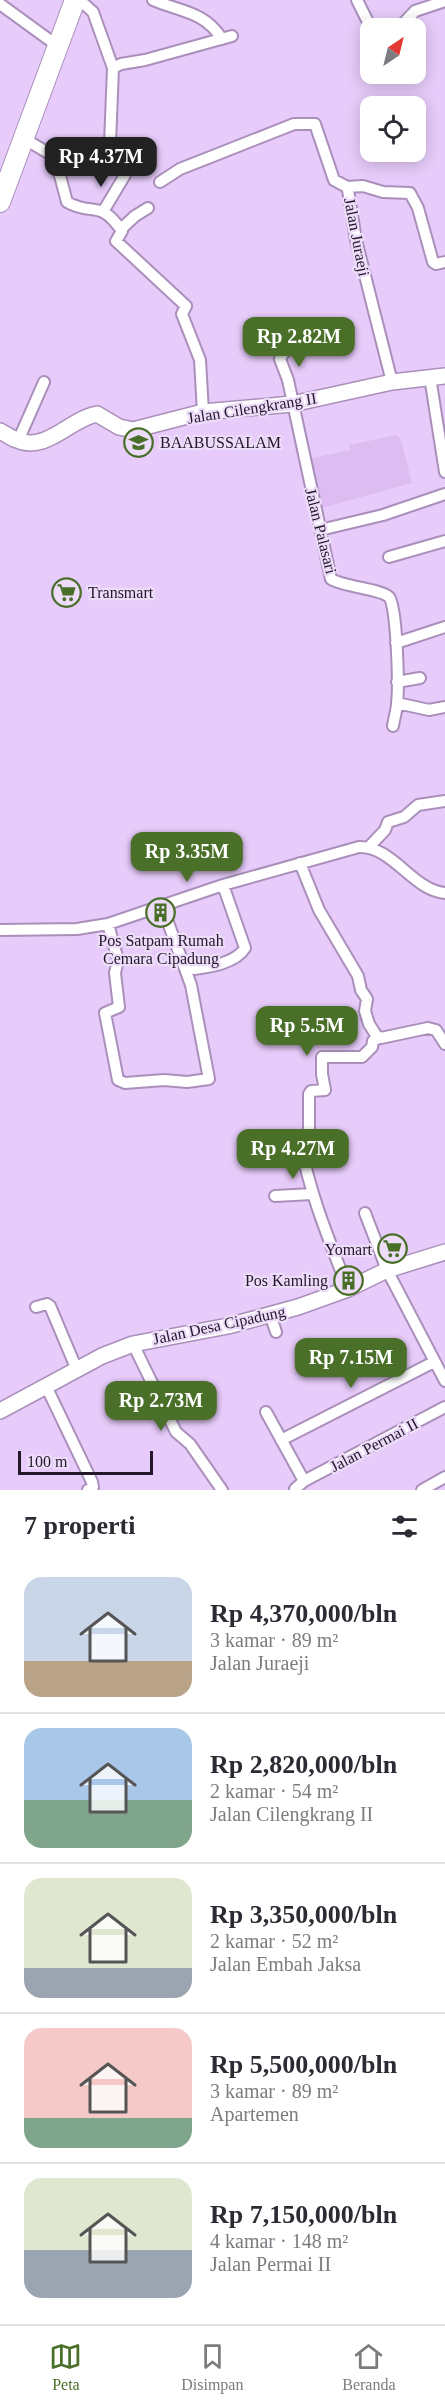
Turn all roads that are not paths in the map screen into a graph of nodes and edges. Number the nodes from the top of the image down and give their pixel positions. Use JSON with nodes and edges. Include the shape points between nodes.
{"nodes":[{"id":1,"x":75,"y":0,"type":"edge"},
{"id":2,"x":153,"y":0,"type":"edge"},
{"id":3,"x":357,"y":0,"type":"edge"},
{"id":4,"x":445,"y":1,"type":"edge"},
{"id":5,"x":0,"y":4,"type":"edge"},
{"id":6,"x":366,"y":18,"type":"edge"},
{"id":7,"x":408,"y":18,"type":"edge"},
{"id":8,"x":59,"y":47,"type":"junction"},
{"id":9,"x":113,"y":68,"type":"junction"},
{"id":10,"x":23,"y":138,"type":"junction"},
{"id":11,"x":160,"y":182,"type":"dead end"},
{"id":12,"x":347,"y":187,"type":"junction"},
{"id":13,"x":0,"y":202,"type":"edge"},
{"id":14,"x":148,"y":208,"type":"dead end"},
{"id":15,"x":104,"y":210,"type":"junction"},
{"id":16,"x":122,"y":230,"type":"junction"},
{"id":17,"x":445,"y":262,"type":"edge"},
{"id":18,"x":285,"y":338,"type":"dead end"},
{"id":19,"x":438,"y":376,"type":"edge"},
{"id":20,"x":44,"y":382,"type":"dead end"},
{"id":21,"x":392,"y":382,"type":"junction"},
{"id":22,"x":292,"y":404,"type":"junction"},
{"id":23,"x":203,"y":412,"type":"junction"},
{"id":24,"x":0,"y":431,"type":"edge"},
{"id":25,"x":18,"y":441,"type":"junction"},
{"id":26,"x":445,"y":472,"type":"edge"},
{"id":27,"x":445,"y":494,"type":"edge"},
{"id":28,"x":320,"y":530,"type":"junction"},
{"id":29,"x":445,"y":541,"type":"edge"},
{"id":30,"x":389,"y":557,"type":"dead end"},
{"id":31,"x":445,"y":627,"type":"edge"},
{"id":32,"x":396,"y":643,"type":"junction"},
{"id":33,"x":420,"y":678,"type":"dead end"},
{"id":34,"x":397,"y":682,"type":"junction"},
{"id":35,"x":397,"y":703,"type":"junction"},
{"id":36,"x":445,"y":707,"type":"edge"},
{"id":37,"x":393,"y":726,"type":"dead end"},
{"id":38,"x":445,"y":801,"type":"edge"},
{"id":39,"x":369,"y":848,"type":"junction"},
{"id":40,"x":300,"y":863,"type":"junction"},
{"id":41,"x":223,"y":885,"type":"junction"},
{"id":42,"x":445,"y":893,"type":"edge"},
{"id":43,"x":162,"y":906,"type":"junction"},
{"id":44,"x":108,"y":924,"type":"junction"},
{"id":45,"x":0,"y":930,"type":"edge"},
{"id":46,"x":183,"y":962,"type":"junction"},
{"id":47,"x":379,"y":1038,"type":"junction"},
{"id":48,"x":445,"y":1044,"type":"edge"},
{"id":49,"x":273,"y":1138,"type":"dead end"},
{"id":50,"x":302,"y":1146,"type":"junction"},
{"id":51,"x":312,"y":1194,"type":"junction"},
{"id":52,"x":275,"y":1196,"type":"dead end"},
{"id":53,"x":365,"y":1213,"type":"dead end"},
{"id":54,"x":445,"y":1252,"type":"edge"},
{"id":55,"x":387,"y":1270,"type":"junction"},
{"id":56,"x":348,"y":1289,"type":"junction"},
{"id":57,"x":36,"y":1307,"type":"dead end"},
{"id":58,"x":270,"y":1314,"type":"junction"},
{"id":59,"x":276,"y":1332,"type":"dead end"},
{"id":60,"x":134,"y":1347,"type":"junction"},
{"id":61,"x":434,"y":1362,"type":"junction"},
{"id":62,"x":77,"y":1370,"type":"junction"},
{"id":63,"x":445,"y":1381,"type":"edge"},
{"id":64,"x":46,"y":1386,"type":"junction"},
{"id":65,"x":445,"y":1407,"type":"edge"},
{"id":66,"x":0,"y":1411,"type":"edge"},
{"id":67,"x":266,"y":1412,"type":"dead end"},
{"id":68,"x":281,"y":1440,"type":"junction"},
{"id":69,"x":445,"y":1477,"type":"edge"},
{"id":70,"x":304,"y":1481,"type":"junction"},
{"id":71,"x":90,"y":1486,"type":"edge"},
{"id":72,"x":222,"y":1490,"type":"edge"},
{"id":73,"x":295,"y":1490,"type":"edge"},
{"id":74,"x":422,"y":1490,"type":"edge"}],
"edges":[{"from":1,"to":8,"type":"highway"},
{"from":1,"to":9,"type":"street","via":[[93,12]]},
{"from":2,"to":9,"type":"street","via":[[200,16],[227,37]]},
{"from":3,"to":6,"type":"street"},
{"from":4,"to":7,"type":"street","via":[[415,11]]},
{"from":5,"to":8,"type":"street"},
{"from":8,"to":10,"type":"highway"},
{"from":9,"to":15,"type":"street","via":[[110,144],[125,175]]},
{"from":10,"to":13,"type":"highway"},
{"from":10,"to":15,"type":"street","via":[[55,157],[68,202]]},
{"from":11,"to":12,"type":"street","name":"Jalan Juraeji","via":[[189,165],[297,123],[315,124],[334,180]]},
{"from":12,"to":17,"type":"street","via":[[410,193],[433,261]]},
{"from":12,"to":21,"type":"street","name":"Jalan Juraeji","via":[[356,240]]},
{"from":14,"to":16,"type":"street"},
{"from":15,"to":16,"type":"street"},
{"from":16,"to":23,"type":"street","via":[[116,241],[185,304],[182,314],[200,360]]},
{"from":18,"to":22,"type":"street","name":"Jalan Palasari","via":[[286,348],[280,359]]},
{"from":19,"to":21,"type":"street","name":"Jalan Cilengkrang II"},
{"from":19,"to":26,"type":"street"},
{"from":20,"to":25,"type":"street"},
{"from":21,"to":22,"type":"street","name":"Jalan Cilengkrang II"},
{"from":22,"to":23,"type":"street","name":"Jalan Cilengkrang II"},
{"from":22,"to":28,"type":"street","name":"Jalan Palasari"},
{"from":23,"to":25,"type":"street","name":"Jalan Cilengkrang II","via":[[133,430],[96,414],[46,439]]},
{"from":24,"to":25,"type":"street"},
{"from":27,"to":28,"type":"street","via":[[383,515]]},
{"from":28,"to":32,"type":"street","name":"Jalan Palasari","via":[[332,580],[390,598]]},
{"from":29,"to":30,"type":"street"},
{"from":31,"to":32,"type":"street"},
{"from":32,"to":34,"type":"street","name":"Jalan Palasari"},
{"from":33,"to":34,"type":"street"},
{"from":34,"to":35,"type":"street","name":"Jalan Palasari"},
{"from":35,"to":36,"type":"street","via":[[429,710]]},
{"from":35,"to":37,"type":"street","name":"Jalan Palasari"},
{"from":38,"to":39,"type":"street","via":[[418,805],[404,817],[388,822]]},
{"from":39,"to":40,"type":"street","via":[[358,847]]},
{"from":39,"to":42,"type":"street"},
{"from":40,"to":41,"type":"street"},
{"from":40,"to":47,"type":"street","via":[[319,910],[358,976],[368,1003],[365,1015]]},
{"from":41,"to":43,"type":"street"},
{"from":41,"to":46,"type":"street","via":[[245,948],[239,955],[211,966],[194,969]]},
{"from":43,"to":44,"type":"street"},
{"from":43,"to":46,"type":"street"},
{"from":44,"to":45,"type":"street","via":[[77,929]]},
{"from":44,"to":46,"type":"street","via":[[118,960],[115,974],[119,1007],[105,1013],[119,1081],[177,1083],[209,1079]]},
{"from":47,"to":48,"type":"street","via":[[428,1028],[436,1030]]},
{"from":47,"to":50,"type":"street","via":[[362,1057],[322,1057],[325,1090],[309,1094],[309,1141]]},
{"from":49,"to":50,"type":"street"},
{"from":50,"to":51,"type":"street"},
{"from":51,"to":52,"type":"street"},
{"from":51,"to":56,"type":"street"},
{"from":53,"to":55,"type":"street"},
{"from":54,"to":55,"type":"street","name":"Jalan Desa Cipadung"},
{"from":55,"to":56,"type":"street","name":"Jalan Desa Cipadung"},
{"from":55,"to":61,"type":"street"},
{"from":56,"to":58,"type":"street","name":"Jalan Desa Cipadung"},
{"from":57,"to":62,"type":"street","via":[[50,1306]]},
{"from":58,"to":59,"type":"street"},
{"from":58,"to":60,"type":"street","name":"Jalan Desa Cipadung"},
{"from":60,"to":62,"type":"street","name":"Jalan Desa Cipadung"},
{"from":60,"to":72,"type":"street","via":[[176,1432],[190,1444]]},
{"from":61,"to":63,"type":"street"},
{"from":61,"to":68,"type":"street"},
{"from":62,"to":64,"type":"street","name":"Jalan Desa Cipadung"},
{"from":64,"to":66,"type":"street","name":"Jalan Desa Cipadung"},
{"from":64,"to":71,"type":"street"},
{"from":65,"to":70,"type":"street","name":"Jalan Permai II"},
{"from":67,"to":68,"type":"street"},
{"from":68,"to":70,"type":"street"},
{"from":69,"to":74,"type":"street"},
{"from":70,"to":73,"type":"street","name":"Jalan Permai II"}]}
